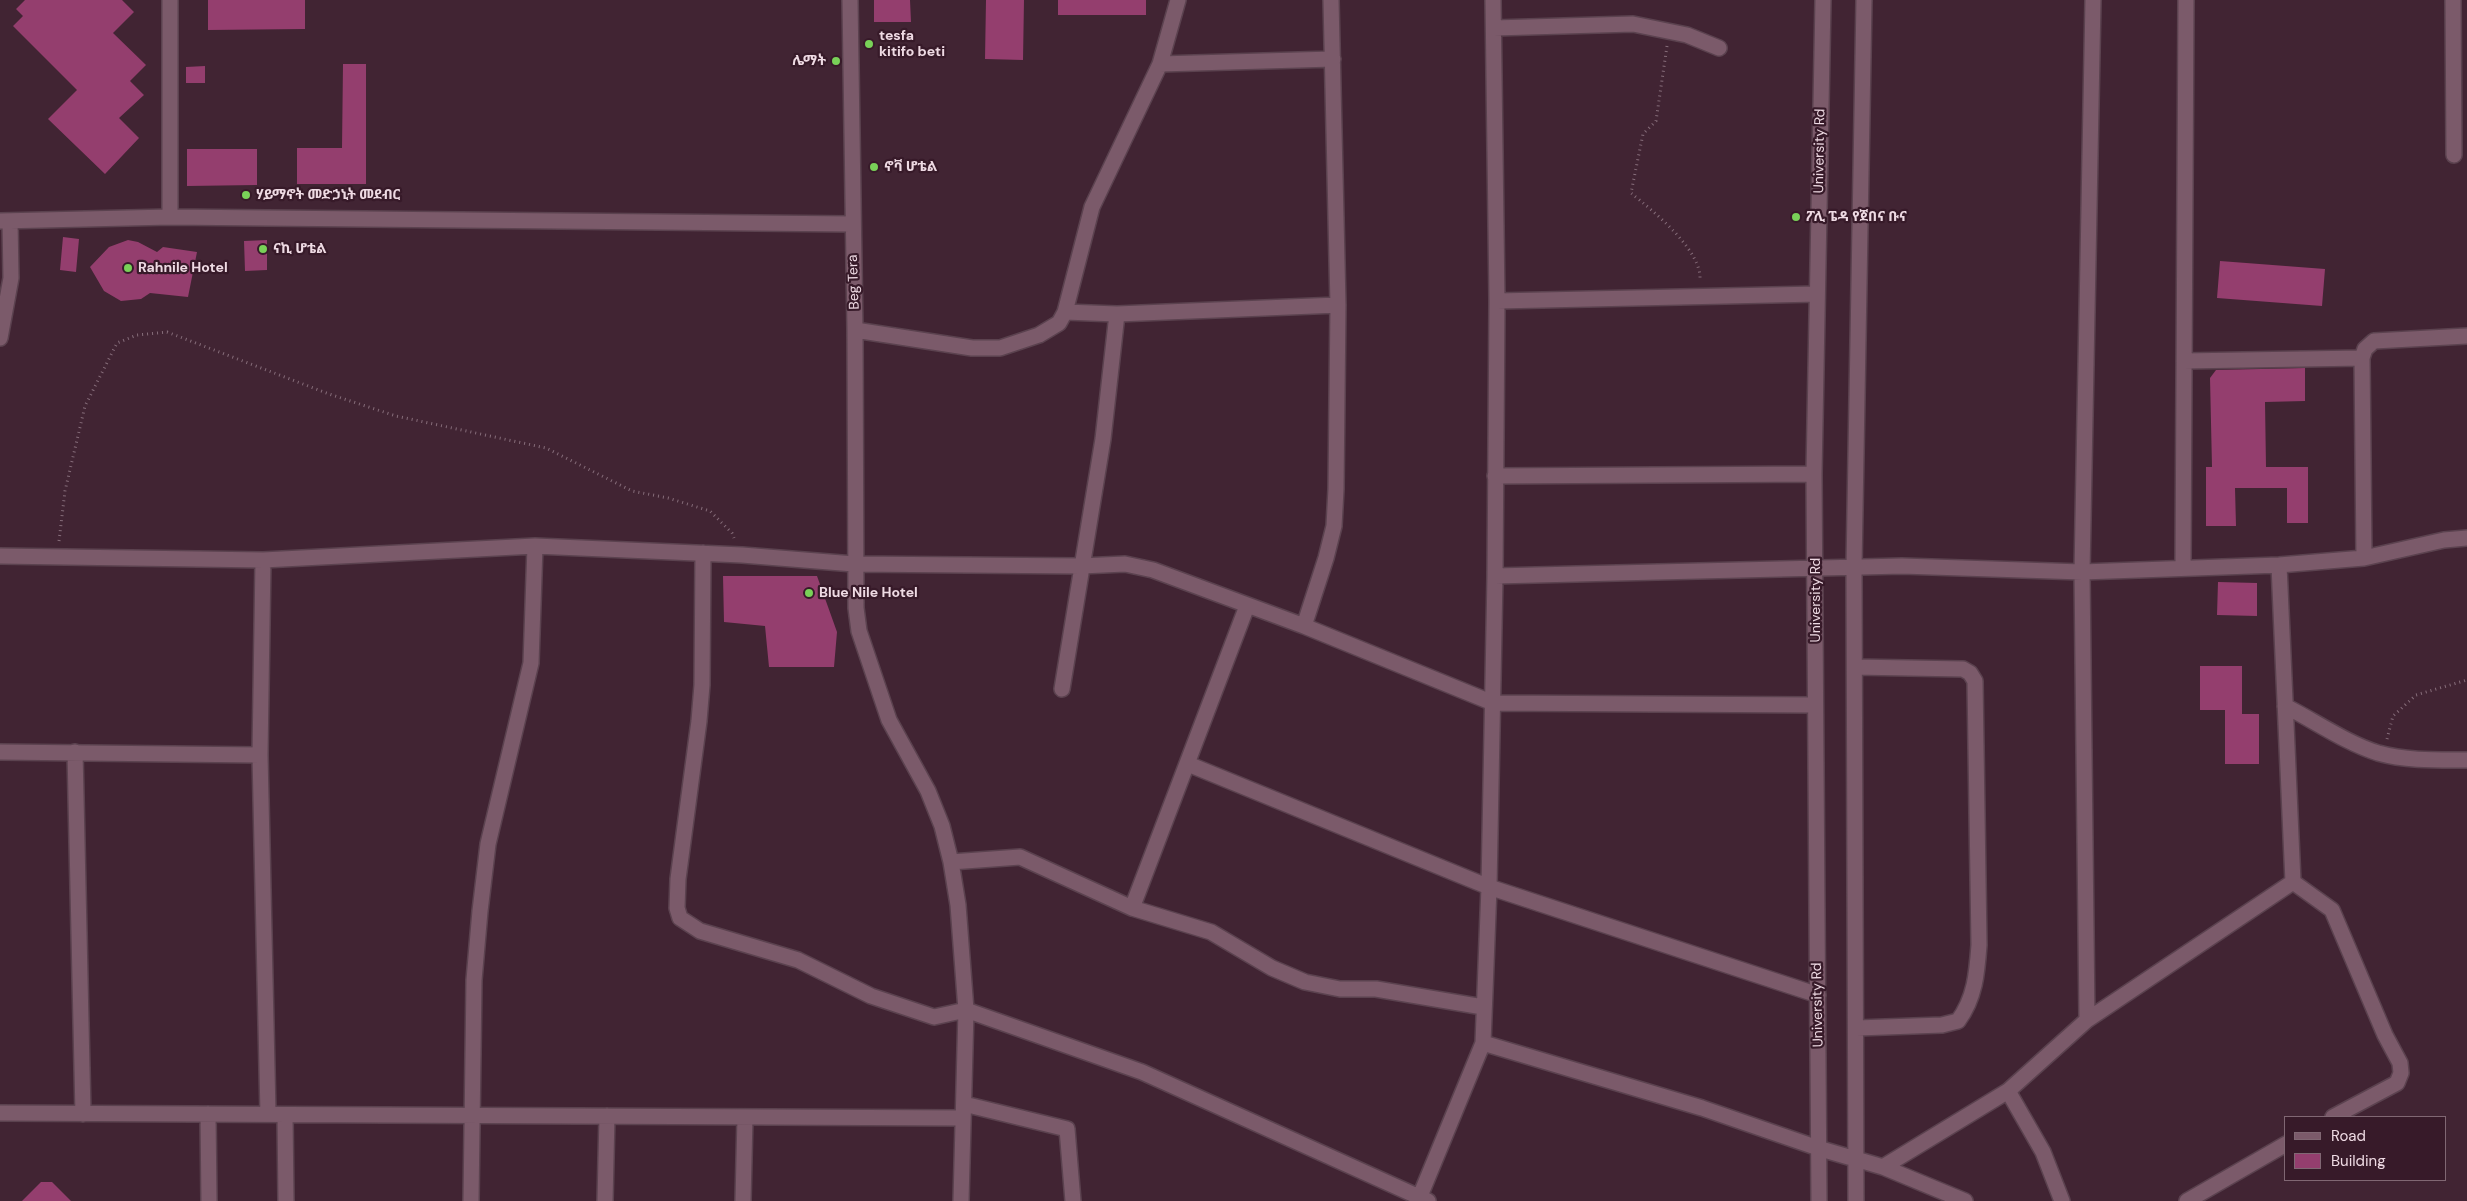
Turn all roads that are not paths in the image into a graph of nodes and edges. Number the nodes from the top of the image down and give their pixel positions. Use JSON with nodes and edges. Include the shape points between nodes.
{"nodes":[{"id":1,"x":170,"y":0,"type":"edge"},
{"id":2,"x":850,"y":0,"type":"edge"},
{"id":3,"x":1178,"y":0,"type":"edge"},
{"id":4,"x":1331,"y":0,"type":"edge"},
{"id":5,"x":1493,"y":0,"type":"edge"},
{"id":6,"x":1823,"y":0,"type":"edge"},
{"id":7,"x":1864,"y":0,"type":"edge"},
{"id":8,"x":2092,"y":0,"type":"edge"},
{"id":9,"x":2186,"y":0,"type":"edge"},
{"id":10,"x":2452,"y":0,"type":"edge"},
{"id":11,"x":1494,"y":28,"type":"junction"},
{"id":12,"x":1719,"y":48,"type":"dead end"},
{"id":13,"x":1333,"y":59,"type":"junction"},
{"id":14,"x":1160,"y":64,"type":"junction"},
{"id":15,"x":2454,"y":155,"type":"dead end"},
{"id":16,"x":170,"y":217,"type":"junction"},
{"id":17,"x":5,"y":221,"type":"edge"},
{"id":18,"x":852,"y":224,"type":"junction"},
{"id":19,"x":1817,"y":294,"type":"junction"},
{"id":20,"x":1497,"y":301,"type":"junction"},
{"id":21,"x":1338,"y":305,"type":"junction"},
{"id":22,"x":1066,"y":312,"type":"junction"},
{"id":23,"x":1117,"y":314,"type":"junction"},
{"id":24,"x":855,"y":330,"type":"junction"},
{"id":25,"x":2467,"y":336,"type":"edge"},
{"id":26,"x":0,"y":338,"type":"edge"},
{"id":27,"x":2362,"y":358,"type":"junction"},
{"id":28,"x":2184,"y":360,"type":"junction"},
{"id":29,"x":1814,"y":474,"type":"junction"},
{"id":30,"x":1495,"y":476,"type":"junction"},
{"id":31,"x":2467,"y":538,"type":"edge"},
{"id":32,"x":535,"y":546,"type":"junction"},
{"id":33,"x":704,"y":553,"type":"junction"},
{"id":34,"x":0,"y":556,"type":"edge"},
{"id":35,"x":2364,"y":558,"type":"junction"},
{"id":36,"x":263,"y":560,"type":"junction"},
{"id":37,"x":854,"y":564,"type":"junction"},
{"id":38,"x":1081,"y":566,"type":"junction"},
{"id":39,"x":2279,"y":566,"type":"junction"},
{"id":40,"x":1854,"y":567,"type":"junction"},
{"id":41,"x":2183,"y":568,"type":"junction"},
{"id":42,"x":1816,"y":569,"type":"junction"},
{"id":43,"x":2082,"y":572,"type":"junction"},
{"id":44,"x":1494,"y":576,"type":"junction"},
{"id":45,"x":1248,"y":606,"type":"junction"},
{"id":46,"x":1304,"y":626,"type":"junction"},
{"id":47,"x":1855,"y":667,"type":"junction"},
{"id":48,"x":1062,"y":689,"type":"dead end"},
{"id":49,"x":1493,"y":703,"type":"junction"},
{"id":50,"x":1815,"y":705,"type":"junction"},
{"id":51,"x":2285,"y":706,"type":"junction"},
{"id":52,"x":0,"y":752,"type":"edge"},
{"id":53,"x":75,"y":752,"type":"junction"},
{"id":54,"x":260,"y":755,"type":"junction"},
{"id":55,"x":2467,"y":760,"type":"edge"},
{"id":56,"x":1188,"y":764,"type":"junction"},
{"id":57,"x":951,"y":862,"type":"junction"},
{"id":58,"x":2293,"y":882,"type":"junction"},
{"id":59,"x":1489,"y":887,"type":"junction"},
{"id":60,"x":1132,"y":908,"type":"junction"},
{"id":61,"x":1818,"y":995,"type":"junction"},
{"id":62,"x":1484,"y":1007,"type":"junction"},
{"id":63,"x":966,"y":1010,"type":"junction"},
{"id":64,"x":2087,"y":1020,"type":"junction"},
{"id":65,"x":1856,"y":1028,"type":"junction"},
{"id":66,"x":1482,"y":1043,"type":"junction"},
{"id":67,"x":2008,"y":1091,"type":"junction"},
{"id":68,"x":963,"y":1111,"type":"junction"},
{"id":69,"x":0,"y":1113,"type":"edge"},
{"id":70,"x":83,"y":1114,"type":"junction"},
{"id":71,"x":208,"y":1114,"type":"junction"},
{"id":72,"x":268,"y":1114,"type":"junction"},
{"id":73,"x":285,"y":1115,"type":"junction"},
{"id":74,"x":472,"y":1115,"type":"junction"},
{"id":75,"x":607,"y":1116,"type":"junction"},
{"id":76,"x":2335,"y":1116,"type":"edge"},
{"id":77,"x":745,"y":1117,"type":"junction"},
{"id":78,"x":2284,"y":1145,"type":"edge"},
{"id":79,"x":1821,"y":1149,"type":"junction"},
{"id":80,"x":1856,"y":1160,"type":"junction"},
{"id":81,"x":1883,"y":1167,"type":"junction"},
{"id":82,"x":1422,"y":1200,"type":"edge"},
{"id":83,"x":210,"y":1201,"type":"edge"},
{"id":84,"x":286,"y":1201,"type":"edge"},
{"id":85,"x":472,"y":1201,"type":"edge"},
{"id":86,"x":605,"y":1201,"type":"edge"},
{"id":87,"x":743,"y":1201,"type":"edge"},
{"id":88,"x":961,"y":1201,"type":"edge"},
{"id":89,"x":1072,"y":1201,"type":"edge"},
{"id":90,"x":1819,"y":1201,"type":"edge"},
{"id":91,"x":1856,"y":1201,"type":"edge"},
{"id":92,"x":1966,"y":1201,"type":"edge"},
{"id":93,"x":2062,"y":1201,"type":"edge"},
{"id":94,"x":2187,"y":1201,"type":"edge"}],
"edges":[{"from":1,"to":16,"type":"street"},
{"from":2,"to":18,"type":"street","name":"Beg Tera"},
{"from":3,"to":14,"type":"street"},
{"from":4,"to":13,"type":"street"},
{"from":5,"to":11,"type":"street"},
{"from":6,"to":19,"type":"street","name":"University Rd"},
{"from":7,"to":40,"type":"street"},
{"from":8,"to":43,"type":"street"},
{"from":9,"to":28,"type":"street"},
{"from":10,"to":15,"type":"street"},
{"from":11,"to":12,"type":"street","via":[[1633,24],[1687,35]]},
{"from":11,"to":20,"type":"street"},
{"from":13,"to":14,"type":"street"},
{"from":13,"to":21,"type":"street"},
{"from":14,"to":22,"type":"street","via":[[1092,208]]},
{"from":16,"to":17,"type":"street"},
{"from":16,"to":18,"type":"street"},
{"from":17,"to":26,"type":"street","via":[[11,278]]},
{"from":18,"to":24,"type":"street","name":"Beg Tera"},
{"from":19,"to":20,"type":"street"},
{"from":19,"to":29,"type":"street","name":"University Rd"},
{"from":20,"to":30,"type":"street"},
{"from":21,"to":23,"type":"street"},
{"from":21,"to":46,"type":"street","via":[[1334,526]]},
{"from":22,"to":23,"type":"street"},
{"from":22,"to":24,"type":"street","via":[[1059,323],[1039,335],[1000,348],[972,348]]},
{"from":23,"to":38,"type":"street","via":[[1103,439]]},
{"from":24,"to":37,"type":"street","name":"Beg Tera"},
{"from":25,"to":27,"type":"street","via":[[2374,340]]},
{"from":27,"to":28,"type":"street"},
{"from":27,"to":35,"type":"street"},
{"from":28,"to":41,"type":"street"},
{"from":29,"to":30,"type":"street"},
{"from":29,"to":42,"type":"street","name":"University Rd"},
{"from":30,"to":44,"type":"street"},
{"from":31,"to":35,"type":"street"},
{"from":32,"to":33,"type":"street"},
{"from":32,"to":36,"type":"street"},
{"from":32,"to":74,"type":"street","via":[[531,663],[488,844],[480,911],[474,980]]},
{"from":33,"to":37,"type":"street"},
{"from":33,"to":63,"type":"street","via":[[702,685],[678,879],[680,918],[700,931],[798,960],[871,996],[934,1017]]},
{"from":34,"to":36,"type":"street"},
{"from":35,"to":39,"type":"street"},
{"from":36,"to":54,"type":"street"},
{"from":37,"to":38,"type":"street"},
{"from":37,"to":57,"type":"street","name":"Beg Tera","via":[[857,616],[866,653],[889,720],[928,791],[942,826]]},
{"from":38,"to":45,"type":"street","via":[[1140,566]]},
{"from":38,"to":48,"type":"street"},
{"from":39,"to":41,"type":"street"},
{"from":39,"to":51,"type":"street"},
{"from":40,"to":42,"type":"street"},
{"from":40,"to":43,"type":"street"},
{"from":40,"to":47,"type":"street"},
{"from":41,"to":43,"type":"street"},
{"from":42,"to":44,"type":"street"},
{"from":42,"to":50,"type":"street","name":"University Rd"},
{"from":43,"to":64,"type":"street"},
{"from":44,"to":49,"type":"street"},
{"from":45,"to":46,"type":"street"},
{"from":45,"to":56,"type":"street"},
{"from":46,"to":49,"type":"street"},
{"from":47,"to":65,"type":"street"},
{"from":47,"to":65,"type":"street","via":[[1963,669],[1970,672],[1975,681],[1979,945],[1977,977],[1968,1007],[1958,1021],[1942,1025]]},
{"from":49,"to":50,"type":"street"},
{"from":49,"to":59,"type":"street"},
{"from":50,"to":61,"type":"street","name":"University Rd"},
{"from":51,"to":55,"type":"street","via":[[2346,740],[2383,754],[2427,760]]},
{"from":51,"to":58,"type":"street"},
{"from":52,"to":53,"type":"street"},
{"from":53,"to":54,"type":"street"},
{"from":53,"to":70,"type":"street"},
{"from":54,"to":72,"type":"street"},
{"from":56,"to":59,"type":"street"},
{"from":56,"to":60,"type":"street"},
{"from":57,"to":60,"type":"street","via":[[1020,857]]},
{"from":57,"to":63,"type":"street","name":"Beg Tera","via":[[958,905]]},
{"from":58,"to":64,"type":"street"},
{"from":58,"to":76,"type":"street","via":[[2332,910],[2385,1036],[2400,1063],[2397,1083]]},
{"from":59,"to":61,"type":"street"},
{"from":59,"to":62,"type":"street"},
{"from":60,"to":62,"type":"street","via":[[1211,932],[1272,968],[1305,982],[1340,989],[1376,989]]},
{"from":61,"to":79,"type":"street","name":"University Rd"},
{"from":62,"to":66,"type":"street"},
{"from":63,"to":68,"type":"street","name":"Beg Tera"},
{"from":63,"to":82,"type":"street","via":[[1142,1072]]},
{"from":64,"to":67,"type":"street"},
{"from":65,"to":80,"type":"street"},
{"from":66,"to":79,"type":"street","via":[[1702,1108]]},
{"from":66,"to":82,"type":"street"},
{"from":67,"to":81,"type":"street"},
{"from":67,"to":93,"type":"street","via":[[2043,1152]]},
{"from":68,"to":77,"type":"street"},
{"from":68,"to":88,"type":"street","name":"Beg Tera"},
{"from":68,"to":89,"type":"street","via":[[1067,1129]]},
{"from":69,"to":70,"type":"street"},
{"from":70,"to":71,"type":"street"},
{"from":71,"to":72,"type":"street"},
{"from":71,"to":83,"type":"street"},
{"from":72,"to":73,"type":"street"},
{"from":73,"to":74,"type":"street"},
{"from":73,"to":84,"type":"street"},
{"from":74,"to":75,"type":"street"},
{"from":74,"to":85,"type":"street"},
{"from":75,"to":77,"type":"street"},
{"from":75,"to":86,"type":"street"},
{"from":77,"to":87,"type":"street"},
{"from":78,"to":94,"type":"street"},
{"from":79,"to":80,"type":"street"},
{"from":79,"to":90,"type":"street","name":"University Rd"},
{"from":80,"to":81,"type":"street"},
{"from":80,"to":91,"type":"street"},
{"from":81,"to":92,"type":"street"}]}
